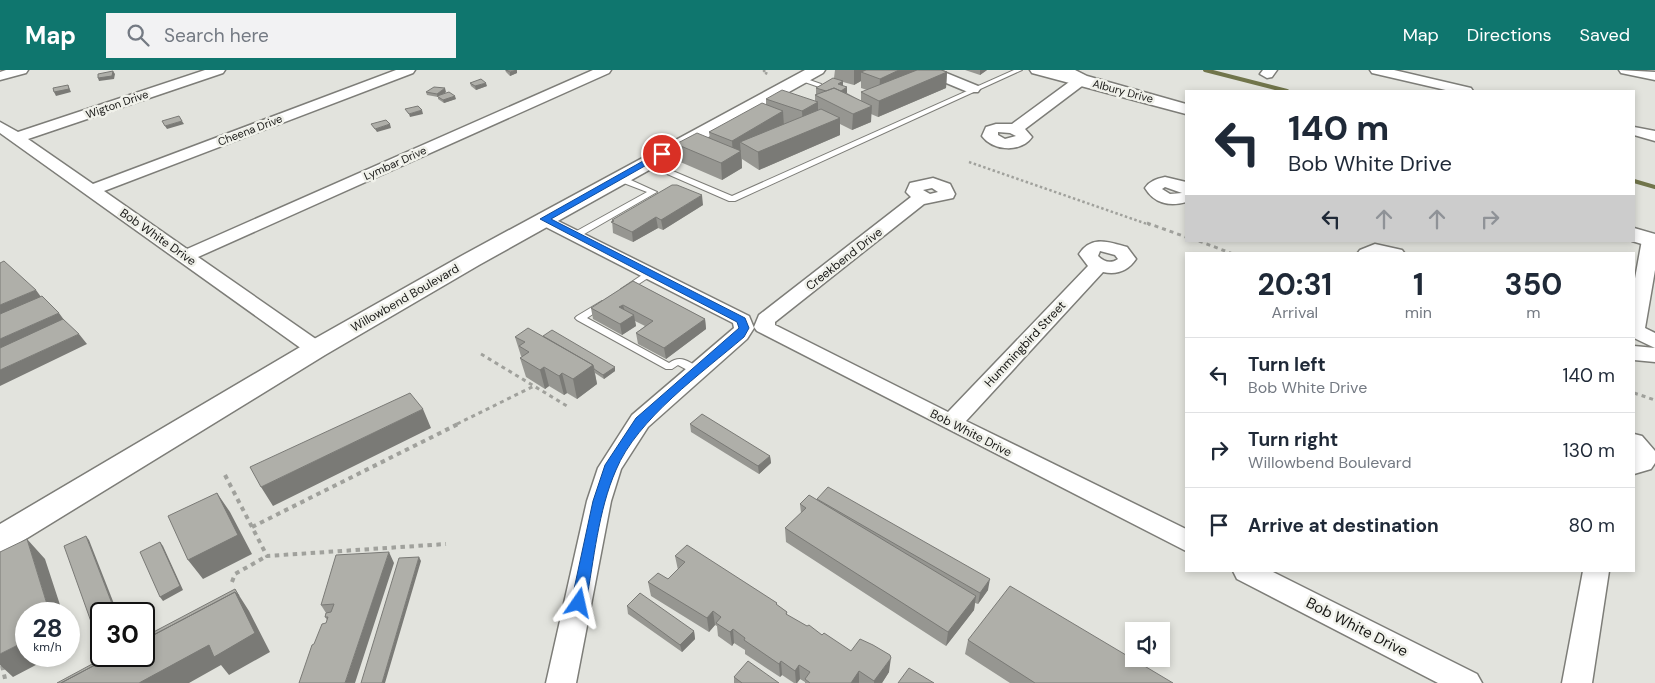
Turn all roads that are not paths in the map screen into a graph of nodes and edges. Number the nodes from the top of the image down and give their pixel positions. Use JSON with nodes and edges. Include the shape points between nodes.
{"nodes":[{"id":1,"x":21,"y":70,"type":"edge"},
{"id":2,"x":218,"y":70,"type":"edge"},
{"id":3,"x":408,"y":70,"type":"edge"},
{"id":4,"x":604,"y":70,"type":"edge"},
{"id":5,"x":1019,"y":70,"type":"edge"},
{"id":6,"x":1038,"y":70,"type":"edge"},
{"id":7,"x":1062,"y":70,"type":"edge"},
{"id":8,"x":1377,"y":70,"type":"edge"},
{"id":9,"x":1626,"y":70,"type":"edge"},
{"id":10,"x":932,"y":72,"type":"edge"},
{"id":11,"x":0,"y":76,"type":"edge"},
{"id":12,"x":1655,"y":76,"type":"edge"},
{"id":13,"x":812,"y":78,"type":"edge"},
{"id":14,"x":1081,"y":80,"type":"junction"},
{"id":15,"x":974,"y":89,"type":"junction"},
{"id":16,"x":1462,"y":90,"type":"edge"},
{"id":17,"x":1185,"y":109,"type":"edge"},
{"id":18,"x":0,"y":126,"type":"edge"},
{"id":19,"x":1015,"y":129,"type":"dead end"},
{"id":20,"x":1635,"y":131,"type":"edge"},
{"id":21,"x":1655,"y":136,"type":"edge"},
{"id":22,"x":15,"y":138,"type":"junction"},
{"id":23,"x":646,"y":163,"type":"junction"},
{"id":24,"x":619,"y":178,"type":"junction"},
{"id":25,"x":92,"y":190,"type":"junction"},
{"id":26,"x":921,"y":198,"type":"dead end"},
{"id":27,"x":544,"y":219,"type":"junction"},
{"id":28,"x":576,"y":235,"type":"junction"},
{"id":29,"x":1646,"y":239,"type":"edge"},
{"id":30,"x":1394,"y":249,"type":"edge"},
{"id":31,"x":1370,"y":252,"type":"edge"},
{"id":32,"x":186,"y":256,"type":"junction"},
{"id":33,"x":1099,"y":265,"type":"dead end"},
{"id":34,"x":651,"y":272,"type":"junction"},
{"id":35,"x":766,"y":319,"type":"joint"},
{"id":36,"x":1635,"y":322,"type":"edge"},
{"id":37,"x":1635,"y":331,"type":"edge"},
{"id":38,"x":1655,"y":341,"type":"edge"},
{"id":39,"x":316,"y":349,"type":"junction"},
{"id":40,"x":1635,"y":353,"type":"edge"},
{"id":41,"x":1655,"y":355,"type":"edge"},
{"id":42,"x":697,"y":371,"type":"junction"},
{"id":43,"x":951,"y":423,"type":"junction"},
{"id":44,"x":1635,"y":443,"type":"edge"},
{"id":45,"x":1635,"y":465,"type":"edge"},
{"id":46,"x":0,"y":539,"type":"edge"},
{"id":47,"x":1185,"y":540,"type":"edge"},
{"id":48,"x":1248,"y":572,"type":"edge"},
{"id":49,"x":1596,"y":572,"type":"edge"},
{"id":50,"x":561,"y":683,"type":"edge"},
{"id":51,"x":1468,"y":683,"type":"edge"},
{"id":52,"x":1577,"y":683,"type":"edge"}],
"edges":[{"from":1,"to":11,"type":"street"},
{"from":2,"to":22,"type":"street","name":"Wigton Drive"},
{"from":3,"to":25,"type":"street","name":"Cheena Drive"},
{"from":4,"to":32,"type":"street","name":"Lymbar Drive"},
{"from":5,"to":15,"type":"lane"},
{"from":6,"to":14,"type":"street"},
{"from":7,"to":14,"type":"street","name":"Albury Drive"},
{"from":8,"to":16,"type":"street"},
{"from":9,"to":12,"type":"street"},
{"from":10,"to":15,"type":"street"},
{"from":13,"to":23,"type":"street","name":"Willowbend Boulevard"},
{"from":14,"to":17,"type":"street","name":"Albury Drive"},
{"from":14,"to":19,"type":"street"},
{"from":15,"to":23,"type":"lane","via":[[732,199]]},
{"from":18,"to":22,"type":"street","name":"Bob White Drive"},
{"from":20,"to":21,"type":"street"},
{"from":22,"to":25,"type":"street","name":"Bob White Drive"},
{"from":23,"to":24,"type":"street","name":"Willowbend Boulevard"},
{"from":24,"to":27,"type":"street","name":"Willowbend Boulevard"},
{"from":24,"to":28,"type":"lane","via":[[653,192]]},
{"from":25,"to":32,"type":"street","name":"Bob White Drive"},
{"from":26,"to":35,"type":"street","name":"Creekbend Drive"},
{"from":27,"to":28,"type":"street"},
{"from":27,"to":39,"type":"street","name":"Willowbend Boulevard"},
{"from":28,"to":34,"type":"street"},
{"from":29,"to":36,"type":"street"},
{"from":30,"to":31,"type":"street"},
{"from":32,"to":39,"type":"street","name":"Bob White Drive"},
{"from":33,"to":43,"type":"street","name":"Hummingbird Street"},
{"from":34,"to":42,"type":"street","via":[[742,320],[744,328],[740,334]]},
{"from":34,"to":42,"type":"lane","via":[[580,318],[669,367],[678,361]]},
{"from":35,"to":43,"type":"street","name":"Bob White Drive","via":[[764,327],[772,333]]},
{"from":37,"to":38,"type":"street"},
{"from":39,"to":46,"type":"street","name":"Willowbend Boulevard"},
{"from":40,"to":41,"type":"street"},
{"from":42,"to":50,"type":"street","via":[[640,421],[610,468],[599,501]]},
{"from":43,"to":47,"type":"street","name":"Bob White Drive"},
{"from":44,"to":45,"type":"street","via":[[1646,458],[1643,463]]},
{"from":48,"to":51,"type":"street","name":"Bob White Drive"},
{"from":49,"to":52,"type":"street"}]}
